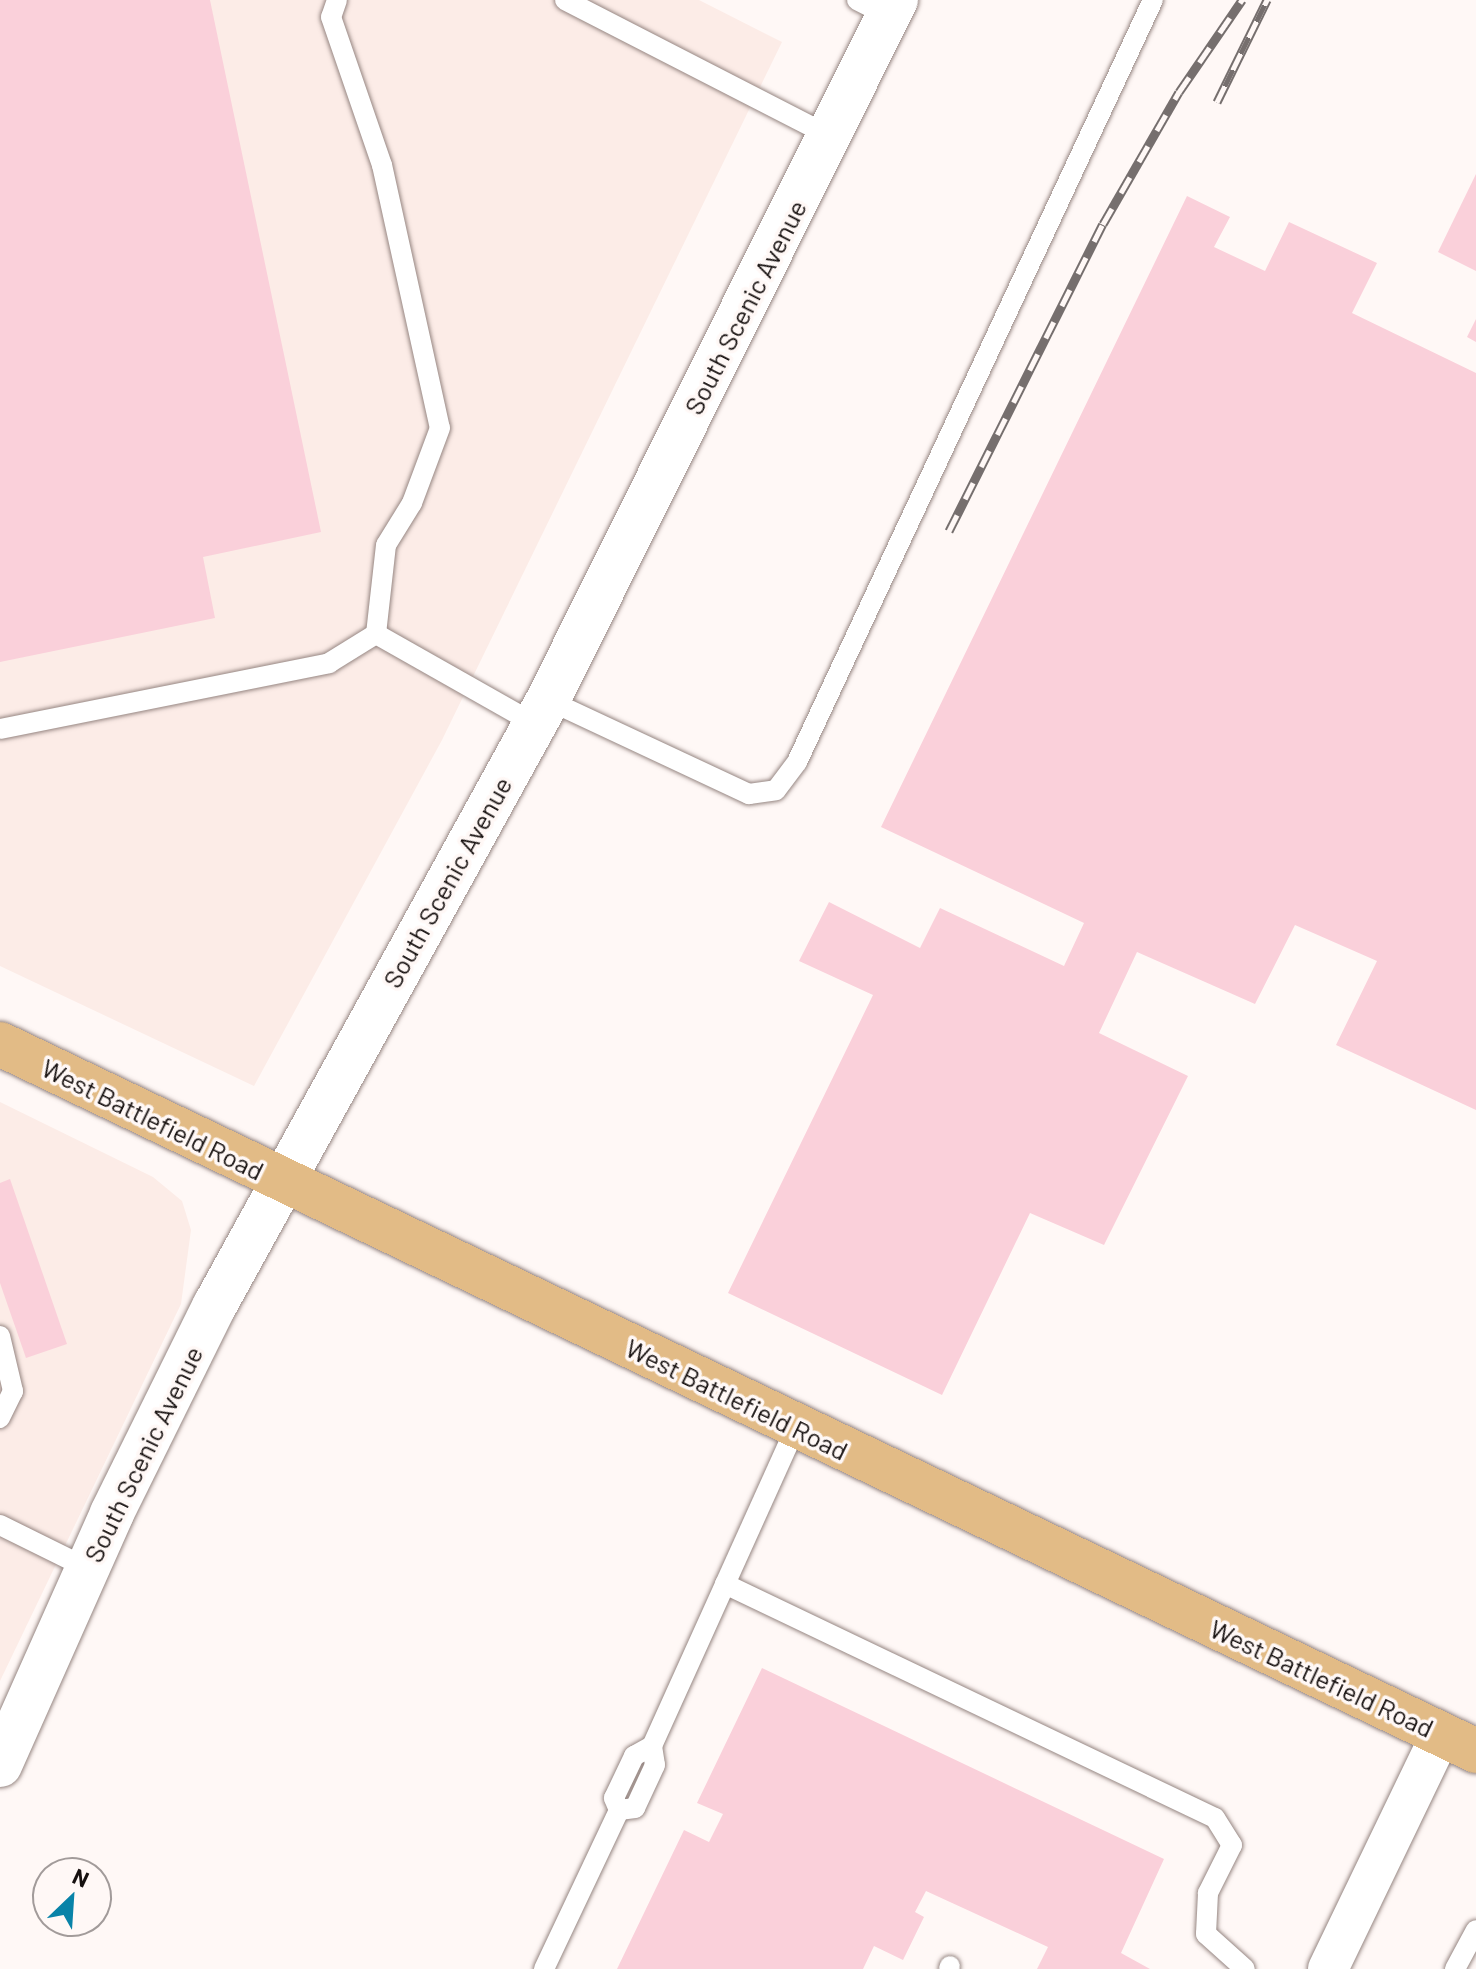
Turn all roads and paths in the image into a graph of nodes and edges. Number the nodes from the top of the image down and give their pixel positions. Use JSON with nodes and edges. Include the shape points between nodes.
{"nodes":[{"id":1,"x":337,"y":0,"type":"edge"},
{"id":2,"x":565,"y":0,"type":"edge"},
{"id":3,"x":1153,"y":0,"type":"edge"},
{"id":4,"x":880,"y":5,"type":"edge"},
{"id":5,"x":830,"y":136,"type":"junction"},
{"id":6,"x":376,"y":634,"type":"junction"},
{"id":7,"x":541,"y":712,"type":"junction"},
{"id":8,"x":0,"y":729,"type":"edge"},
{"id":9,"x":0,"y":1044,"type":"edge"},
{"id":10,"x":281,"y":1181,"type":"junction"},
{"id":11,"x":0,"y":1336,"type":"edge"},
{"id":12,"x":0,"y":1418,"type":"edge"},
{"id":13,"x":796,"y":1427,"type":"junction"},
{"id":14,"x":0,"y":1525,"type":"edge"},
{"id":15,"x":87,"y":1568,"type":"junction"},
{"id":16,"x":725,"y":1584,"type":"junction"},
{"id":17,"x":1458,"y":1743,"type":"edge"},
{"id":18,"x":0,"y":1765,"type":"edge"},
{"id":19,"x":1476,"y":1930,"type":"edge"},
{"id":20,"x":544,"y":1969,"type":"edge"},
{"id":21,"x":1245,"y":1969,"type":"edge"},
{"id":22,"x":1328,"y":1969,"type":"edge"},
{"id":23,"x":1455,"y":1969,"type":"edge"}],
"edges":[{"from":1,"to":6,"type":"lane","via":[[331,17],[382,165],[440,428],[412,503],[386,545]]},
{"from":2,"to":5,"type":"lane"},
{"from":3,"to":7,"type":"lane","via":[[797,762],[776,790],[749,794]]},
{"from":4,"to":5,"type":"main road","name":"South Scenic Avenue"},
{"from":5,"to":7,"type":"main road","name":"South Scenic Avenue"},
{"from":6,"to":7,"type":"lane"},
{"from":6,"to":8,"type":"lane","via":[[329,663]]},
{"from":7,"to":10,"type":"main road","name":"South Scenic Avenue"},
{"from":9,"to":10,"type":"main road","name":"West Battlefield Road"},
{"from":10,"to":13,"type":"main road","name":"West Battlefield Road"},
{"from":10,"to":15,"type":"main road","name":"South Scenic Avenue"},
{"from":11,"to":12,"type":"lane","via":[[13,1391]]},
{"from":13,"to":16,"type":"lane"},
{"from":13,"to":17,"type":"main road","name":"West Battlefield Road"},
{"from":14,"to":15,"type":"lane"},
{"from":15,"to":18,"type":"main road","name":"South Scenic Avenue"},
{"from":16,"to":20,"type":"lane","via":[[652,1746],[655,1765],[635,1808],[619,1810]]},
{"from":16,"to":21,"type":"lane","via":[[1215,1818],[1232,1845],[1208,1893],[1206,1934]]},
{"from":17,"to":22,"type":"street"},
{"from":19,"to":23,"type":"lane"}]}
